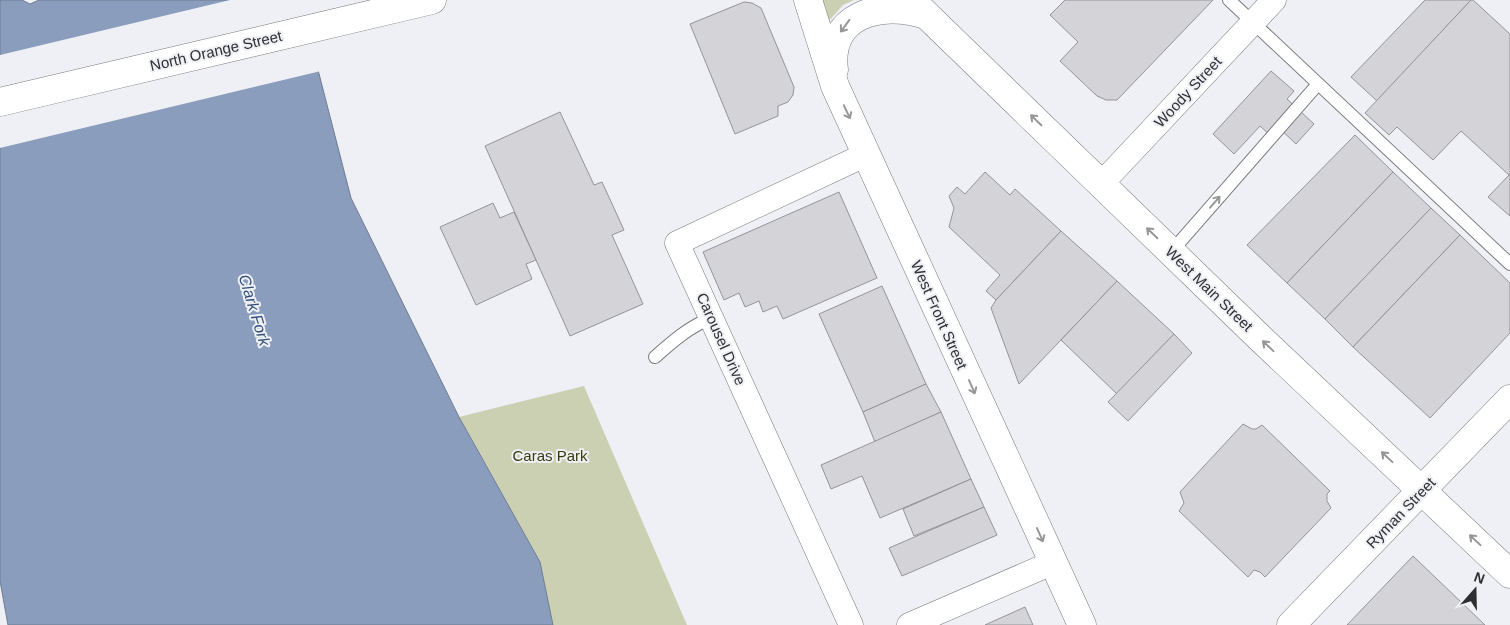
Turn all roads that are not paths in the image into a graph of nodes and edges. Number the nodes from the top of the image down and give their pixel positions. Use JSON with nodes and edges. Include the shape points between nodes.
{"nodes":[{"id":1,"x":432,"y":0,"type":"edge"},
{"id":2,"x":808,"y":0,"type":"edge"},
{"id":3,"x":911,"y":0,"type":"edge"},
{"id":4,"x":1229,"y":0,"type":"edge"},
{"id":5,"x":1274,"y":0,"type":"edge"},
{"id":6,"x":933,"y":21,"type":"junction"},
{"id":7,"x":1253,"y":23,"type":"junction"},
{"id":8,"x":1318,"y":84,"type":"junction"},
{"id":9,"x":835,"y":86,"type":"junction"},
{"id":10,"x":0,"y":102,"type":"edge"},
{"id":11,"x":867,"y":154,"type":"junction"},
{"id":12,"x":1102,"y":184,"type":"junction"},
{"id":13,"x":1171,"y":252,"type":"junction"},
{"id":14,"x":1510,"y":264,"type":"edge"},
{"id":15,"x":711,"y":318,"type":"junction"},
{"id":16,"x":655,"y":357,"type":"dead end"},
{"id":17,"x":1510,"y":399,"type":"edge"},
{"id":18,"x":1422,"y":491,"type":"junction"},
{"id":19,"x":1052,"y":563,"type":"junction"},
{"id":20,"x":1510,"y":574,"type":"edge"},
{"id":21,"x":851,"y":625,"type":"edge"},
{"id":22,"x":909,"y":625,"type":"edge"},
{"id":23,"x":1082,"y":625,"type":"edge"},
{"id":24,"x":1291,"y":625,"type":"edge"}],
"edges":[{"from":1,"to":10,"type":"street","name":"North Orange Street"},
{"from":2,"to":9,"type":"street","name":"West Front Street"},
{"from":3,"to":6,"type":"street","name":"West Main Street"},
{"from":4,"to":7,"type":"lane"},
{"from":5,"to":7,"type":"street","name":"Woody Street"},
{"from":6,"to":9,"type":"street","one_way":true,"via":[[912,7],[894,2],[872,4],[858,12],[848,21],[835,43]]},
{"from":12,"to":6,"type":"street","name":"West Main Street","one_way":true},
{"from":7,"to":8,"type":"lane"},
{"from":7,"to":12,"type":"street","name":"Woody Street"},
{"from":13,"to":8,"type":"lane","one_way":true},
{"from":8,"to":14,"type":"lane"},
{"from":9,"to":11,"type":"street","name":"West Front Street","one_way":true},
{"from":11,"to":15,"type":"street","name":"Carousel Drive","via":[[678,243]]},
{"from":11,"to":19,"type":"street","name":"West Front Street","one_way":true},
{"from":13,"to":12,"type":"street","name":"West Main Street","one_way":true},
{"from":18,"to":13,"type":"street","name":"West Main Street","one_way":true},
{"from":15,"to":16,"type":"lane","via":[[680,335]]},
{"from":15,"to":21,"type":"street","name":"Carousel Drive"},
{"from":17,"to":18,"type":"street","name":"Ryman Street"},
{"from":20,"to":18,"type":"street","name":"West Main Street","one_way":true},
{"from":18,"to":24,"type":"street","name":"Ryman Street"},
{"from":19,"to":22,"type":"street"},
{"from":19,"to":23,"type":"street","name":"West Front Street"}]}
